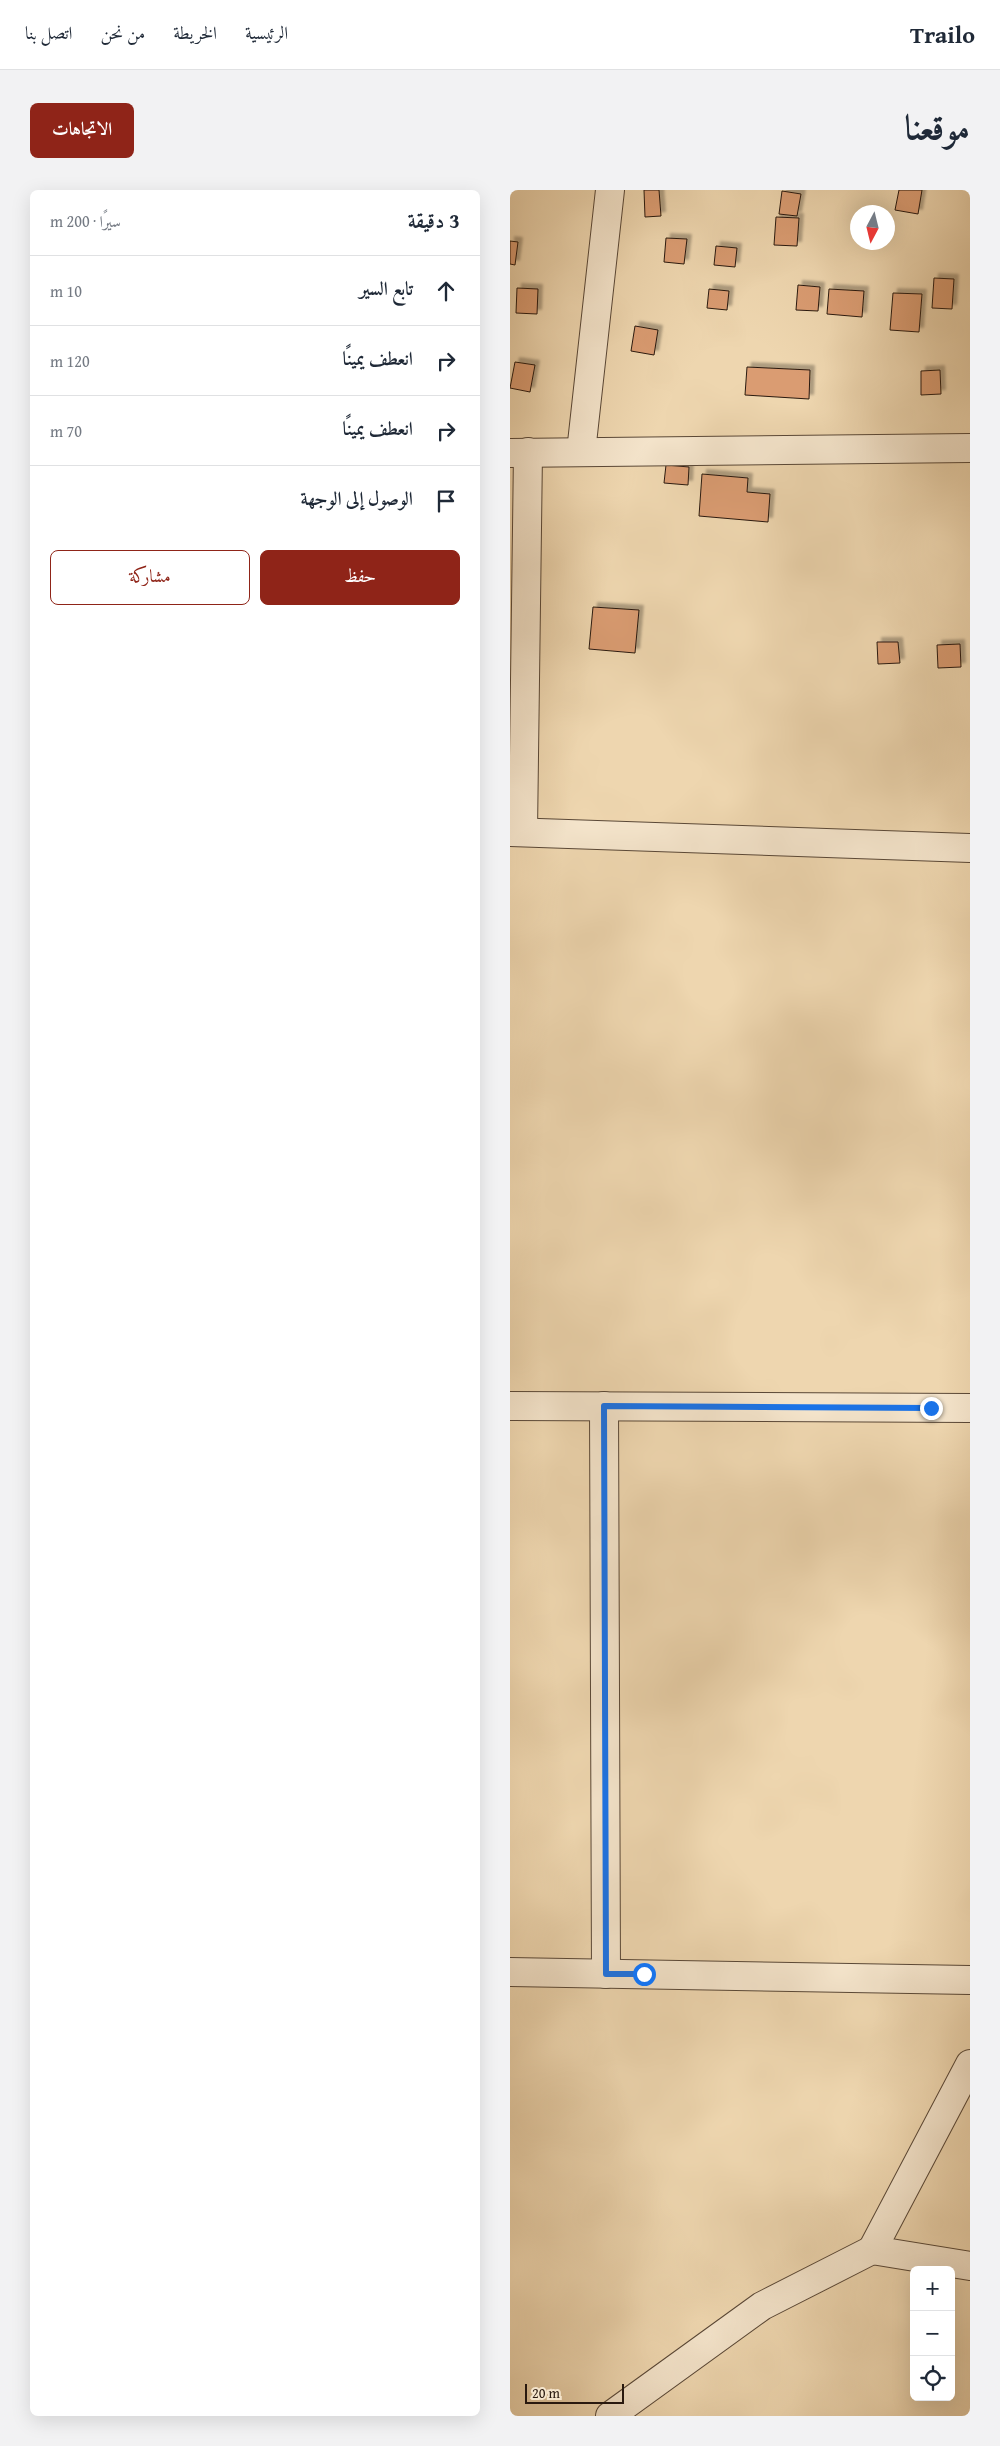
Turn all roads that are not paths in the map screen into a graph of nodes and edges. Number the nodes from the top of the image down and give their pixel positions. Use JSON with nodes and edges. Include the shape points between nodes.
{"nodes":[{"id":1,"x":610,"y":190,"type":"edge"},
{"id":2,"x":970,"y":448,"type":"edge"},
{"id":3,"x":519,"y":452,"type":"edge"},
{"id":4,"x":581,"y":452,"type":"junction"},
{"id":5,"x":517,"y":832,"type":"edge"},
{"id":6,"x":970,"y":848,"type":"edge"},
{"id":7,"x":510,"y":1406,"type":"edge"},
{"id":8,"x":604,"y":1406,"type":"junction"},
{"id":9,"x":970,"y":1408,"type":"edge"},
{"id":10,"x":510,"y":1972,"type":"edge"},
{"id":11,"x":606,"y":1974,"type":"junction"},
{"id":12,"x":970,"y":1980,"type":"edge"},
{"id":13,"x":970,"y":2064,"type":"edge"},
{"id":14,"x":872,"y":2250,"type":"junction"},
{"id":15,"x":970,"y":2266,"type":"edge"},
{"id":16,"x":610,"y":2416,"type":"edge"}],
"edges":[{"from":1,"to":4,"type":"street"},
{"from":2,"to":4,"type":"street"},
{"from":3,"to":4,"type":"street"},
{"from":3,"to":5,"type":"street"},
{"from":5,"to":6,"type":"street"},
{"from":7,"to":8,"type":"street"},
{"from":8,"to":9,"type":"street"},
{"from":8,"to":11,"type":"street"},
{"from":10,"to":11,"type":"street"},
{"from":11,"to":12,"type":"street"},
{"from":13,"to":14,"type":"street"},
{"from":14,"to":15,"type":"street"},
{"from":14,"to":16,"type":"street","via":[[762,2306]]}]}
